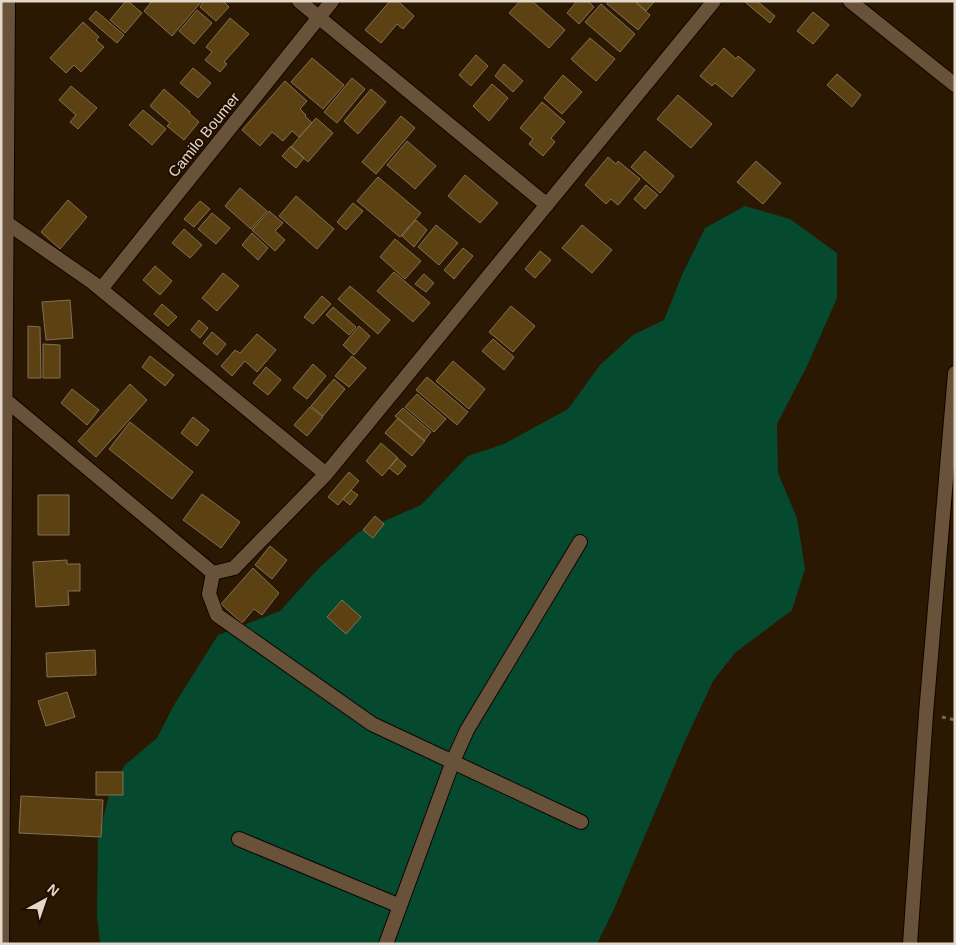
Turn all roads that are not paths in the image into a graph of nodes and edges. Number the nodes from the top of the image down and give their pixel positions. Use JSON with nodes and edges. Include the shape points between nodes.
{"nodes":[{"id":1,"x":8,"y":1,"type":"edge"},
{"id":2,"x":299,"y":1,"type":"edge"},
{"id":3,"x":332,"y":1,"type":"edge"},
{"id":4,"x":714,"y":1,"type":"edge"},
{"id":5,"x":850,"y":1,"type":"edge"},
{"id":6,"x":319,"y":18,"type":"junction"},
{"id":7,"x":955,"y":85,"type":"edge"},
{"id":8,"x":547,"y":205,"type":"junction"},
{"id":9,"x":4,"y":220,"type":"edge"},
{"id":10,"x":101,"y":289,"type":"junction"},
{"id":11,"x":955,"y":373,"type":"edge"},
{"id":12,"x":3,"y":398,"type":"edge"},
{"id":13,"x":326,"y":474,"type":"junction"},
{"id":14,"x":580,"y":542,"type":"dead end"},
{"id":15,"x":213,"y":573,"type":"junction"},
{"id":16,"x":452,"y":761,"type":"junction"},
{"id":17,"x":581,"y":822,"type":"dead end"},
{"id":18,"x":239,"y":839,"type":"dead end"},
{"id":19,"x":400,"y":906,"type":"junction"},
{"id":20,"x":2,"y":944,"type":"edge"},
{"id":21,"x":386,"y":944,"type":"edge"},
{"id":22,"x":910,"y":944,"type":"edge"}],
"edges":[{"from":1,"to":9,"type":"street"},
{"from":2,"to":6,"type":"street"},
{"from":3,"to":6,"type":"street","name":"Camilo Boumer"},
{"from":4,"to":8,"type":"street"},
{"from":5,"to":7,"type":"street"},
{"from":6,"to":8,"type":"street"},
{"from":6,"to":10,"type":"street","name":"Camilo Boumer"},
{"from":8,"to":13,"type":"street"},
{"from":9,"to":10,"type":"street"},
{"from":9,"to":12,"type":"street"},
{"from":10,"to":13,"type":"street"},
{"from":11,"to":22,"type":"street"},
{"from":12,"to":15,"type":"street"},
{"from":12,"to":20,"type":"street"},
{"from":13,"to":15,"type":"street","via":[[234,568]]},
{"from":14,"to":16,"type":"street","via":[[467,730]]},
{"from":15,"to":16,"type":"street","via":[[209,594],[218,615],[372,724]]},
{"from":16,"to":17,"type":"street"},
{"from":16,"to":19,"type":"street"},
{"from":18,"to":19,"type":"street"},
{"from":19,"to":21,"type":"street"}]}
